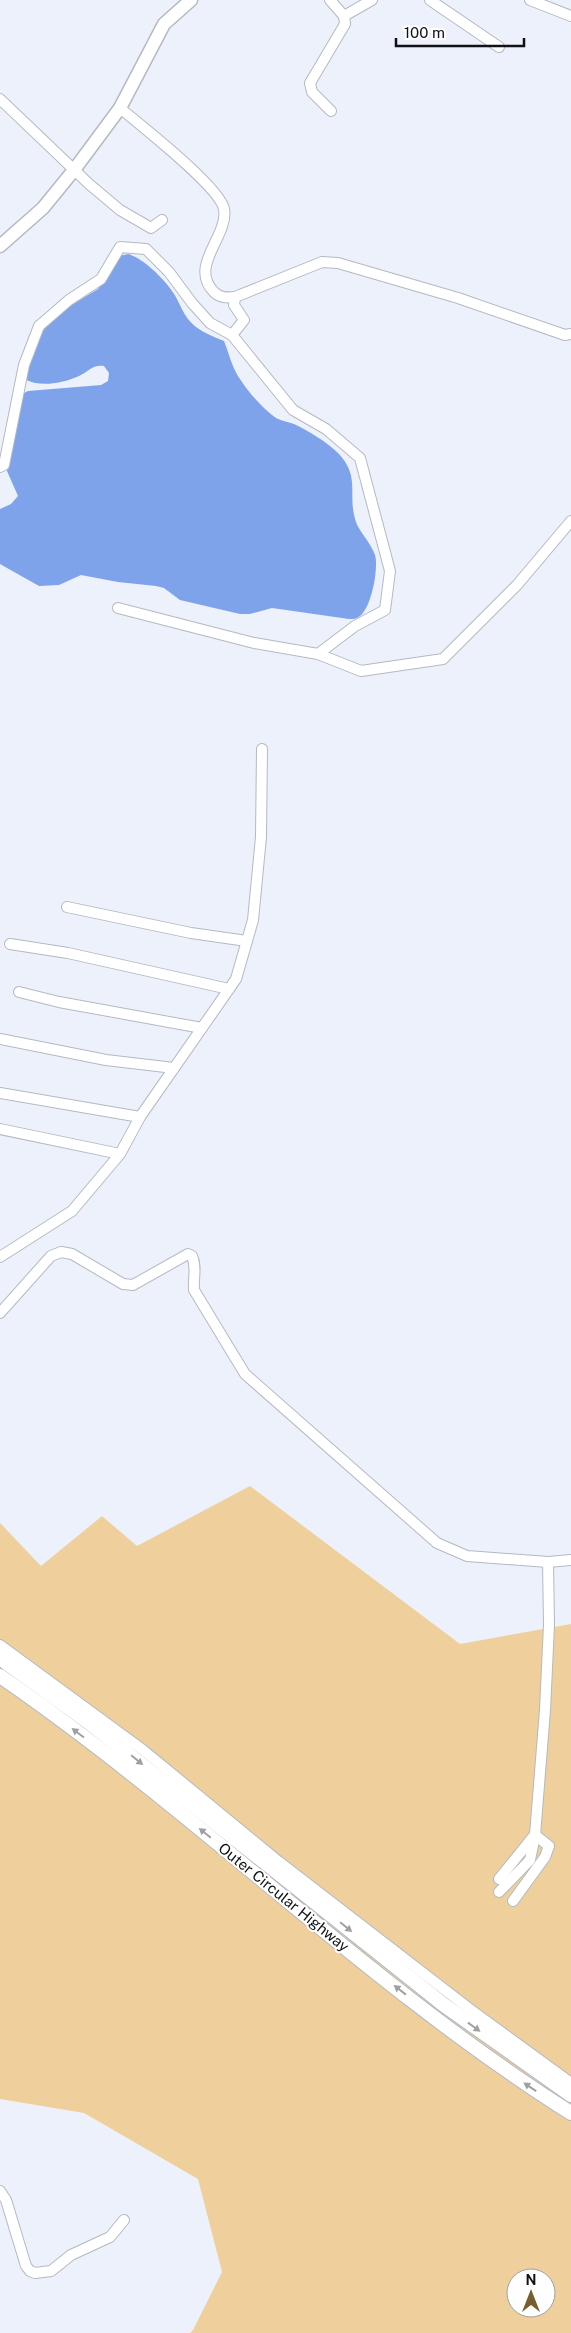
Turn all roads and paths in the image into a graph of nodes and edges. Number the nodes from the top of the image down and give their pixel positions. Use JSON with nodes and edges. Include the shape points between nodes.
{"nodes":[{"id":1,"x":191,"y":0,"type":"edge"},
{"id":2,"x":330,"y":0,"type":"edge"},
{"id":3,"x":372,"y":0,"type":"edge"},
{"id":4,"x":430,"y":0,"type":"edge"},
{"id":5,"x":530,"y":0,"type":"edge"},
{"id":6,"x":344,"y":16,"type":"junction"},
{"id":7,"x":571,"y":16,"type":"edge"},
{"id":8,"x":499,"y":47,"type":"dead end"},
{"id":9,"x":0,"y":99,"type":"edge"},
{"id":10,"x":120,"y":108,"type":"junction"},
{"id":11,"x":331,"y":111,"type":"dead end"},
{"id":12,"x":74,"y":170,"type":"junction"},
{"id":13,"x":162,"y":220,"type":"dead end"},
{"id":14,"x":1,"y":243,"type":"edge"},
{"id":15,"x":235,"y":297,"type":"junction"},
{"id":16,"x":571,"y":334,"type":"edge"},
{"id":17,"x":232,"y":335,"type":"junction"},
{"id":18,"x":0,"y":466,"type":"edge"},
{"id":19,"x":571,"y":520,"type":"edge"},
{"id":20,"x":118,"y":608,"type":"dead end"},
{"id":21,"x":318,"y":654,"type":"junction"},
{"id":22,"x":262,"y":749,"type":"dead end"},
{"id":23,"x":67,"y":907,"type":"dead end"},
{"id":24,"x":247,"y":941,"type":"junction"},
{"id":25,"x":10,"y":944,"type":"dead end"},
{"id":26,"x":229,"y":989,"type":"junction"},
{"id":27,"x":19,"y":992,"type":"dead end"},
{"id":28,"x":202,"y":1028,"type":"junction"},
{"id":29,"x":0,"y":1039,"type":"edge"},
{"id":30,"x":174,"y":1068,"type":"junction"},
{"id":31,"x":0,"y":1093,"type":"edge"},
{"id":32,"x":140,"y":1117,"type":"junction"},
{"id":33,"x":0,"y":1129,"type":"edge"},
{"id":34,"x":120,"y":1154,"type":"junction"},
{"id":35,"x":0,"y":1257,"type":"edge"},
{"id":36,"x":0,"y":1313,"type":"edge"},
{"id":37,"x":571,"y":1560,"type":"edge"},
{"id":38,"x":548,"y":1562,"type":"junction"},
{"id":39,"x":0,"y":1645,"type":"edge"},
{"id":40,"x":0,"y":1658,"type":"edge"},
{"id":41,"x":0,"y":1676,"type":"edge"},
{"id":42,"x":535,"y":1835,"type":"junction"},
{"id":43,"x":499,"y":1879,"type":"dead end"},
{"id":44,"x":499,"y":1892,"type":"dead end"},
{"id":45,"x":513,"y":1901,"type":"dead end"},
{"id":46,"x":571,"y":2083,"type":"edge"},
{"id":47,"x":571,"y":2095,"type":"edge"},
{"id":48,"x":571,"y":2114,"type":"edge"},
{"id":49,"x":0,"y":2191,"type":"edge"},
{"id":50,"x":124,"y":2220,"type":"dead end"}],
"edges":[{"from":1,"to":10,"type":"main road","via":[[164,24]]},
{"from":2,"to":6,"type":"street"},
{"from":3,"to":6,"type":"street"},
{"from":4,"to":8,"type":"street"},
{"from":5,"to":7,"type":"street"},
{"from":6,"to":11,"type":"street","via":[[345,24],[310,83],[312,92]]},
{"from":9,"to":12,"type":"street"},
{"from":10,"to":12,"type":"main road"},
{"from":10,"to":15,"type":"street","via":[[222,200],[223,222],[207,262],[206,277],[217,295]]},
{"from":12,"to":13,"type":"street","via":[[120,210],[151,228]]},
{"from":12,"to":14,"type":"main road","via":[[43,208]]},
{"from":15,"to":16,"type":"street","via":[[322,262],[458,298],[565,335]]},
{"from":15,"to":17,"type":"street","via":[[234,305],[244,320]]},
{"from":17,"to":18,"type":"street","via":[[210,323],[170,272],[146,249],[120,247],[100,280],[39,326],[24,365],[4,465]]},
{"from":17,"to":21,"type":"street","via":[[293,410],[326,429],[360,458],[373,503],[390,571],[385,610],[355,626]]},
{"from":19,"to":21,"type":"street","via":[[517,586],[443,659],[361,671]]},
{"from":20,"to":21,"type":"street","via":[[254,643]]},
{"from":22,"to":24,"type":"street","via":[[261,837],[253,920]]},
{"from":23,"to":24,"type":"street","via":[[191,933]]},
{"from":24,"to":26,"type":"street","via":[[236,979]]},
{"from":25,"to":26,"type":"street","via":[[68,953]]},
{"from":26,"to":28,"type":"street"},
{"from":27,"to":28,"type":"street"},
{"from":28,"to":30,"type":"street"},
{"from":29,"to":30,"type":"street","via":[[106,1060]]},
{"from":30,"to":32,"type":"street"},
{"from":31,"to":32,"type":"street"},
{"from":32,"to":34,"type":"street"},
{"from":33,"to":34,"type":"street"},
{"from":34,"to":35,"type":"street","via":[[72,1211]]},
{"from":36,"to":38,"type":"street","via":[[51,1256],[61,1252],[72,1254],[123,1284],[133,1285],[188,1254],[196,1265],[194,1290],[246,1374],[438,1544],[467,1556]]},
{"from":37,"to":38,"type":"street"},
{"from":38,"to":42,"type":"street","via":[[546,1691]]},
{"from":39,"to":46,"type":"street","via":[[143,1750],[294,1873]]},
{"from":40,"to":47,"type":"highway","name":"Outer Circular Highway","one_way":true,"via":[[87,1721],[444,2005]]},
{"from":48,"to":41,"type":"highway","name":"Outer Circular Highway","one_way":true,"via":[[440,2022],[99,1748]]},
{"from":42,"to":43,"type":"street"},
{"from":42,"to":44,"type":"street","via":[[530,1860]]},
{"from":42,"to":45,"type":"street","via":[[549,1846],[545,1858]]},
{"from":49,"to":50,"type":"street","via":[[6,2200],[26,2266],[35,2273],[51,2271],[71,2255],[110,2237]]}]}
